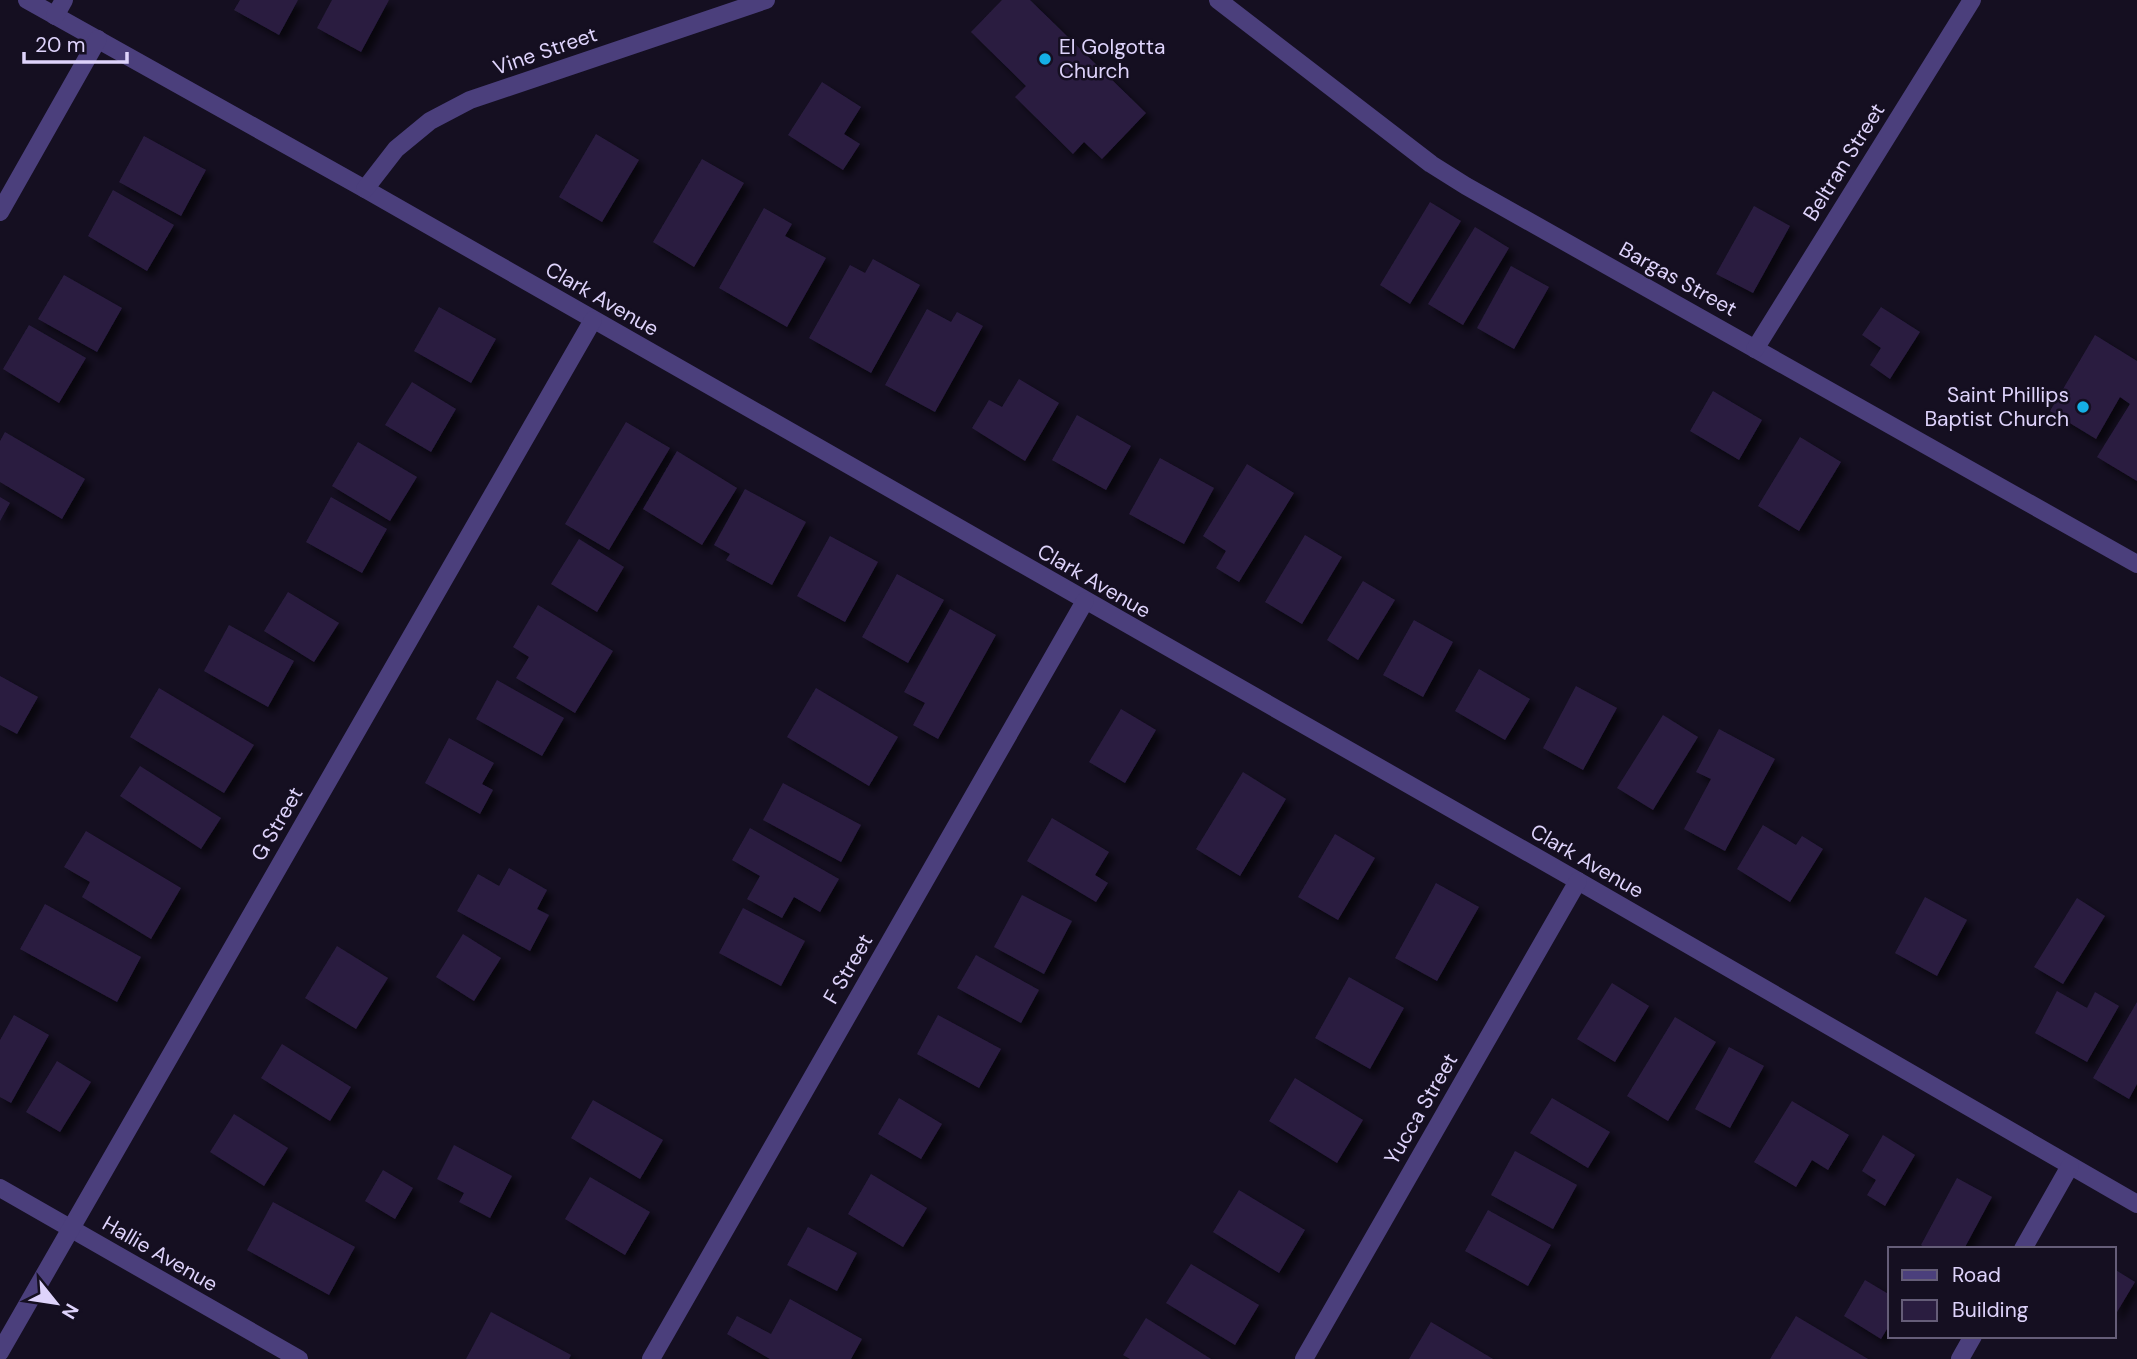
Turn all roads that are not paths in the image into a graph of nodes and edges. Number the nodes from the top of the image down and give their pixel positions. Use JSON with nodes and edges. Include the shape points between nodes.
{"nodes":[{"id":1,"x":27,"y":0,"type":"edge"},
{"id":2,"x":766,"y":0,"type":"edge"},
{"id":3,"x":1218,"y":0,"type":"edge"},
{"id":4,"x":1972,"y":0,"type":"edge"},
{"id":5,"x":60,"y":8,"type":"edge"},
{"id":6,"x":98,"y":39,"type":"junction"},
{"id":7,"x":365,"y":189,"type":"junction"},
{"id":8,"x":0,"y":212,"type":"edge"},
{"id":9,"x":593,"y":320,"type":"junction"},
{"id":10,"x":1755,"y":349,"type":"junction"},
{"id":11,"x":2137,"y":564,"type":"edge"},
{"id":12,"x":1085,"y":601,"type":"junction"},
{"id":13,"x":1578,"y":881,"type":"junction"},
{"id":14,"x":2070,"y":1166,"type":"junction"},
{"id":15,"x":0,"y":1188,"type":"edge"},
{"id":16,"x":2137,"y":1204,"type":"edge"},
{"id":17,"x":70,"y":1229,"type":"junction"},
{"id":18,"x":2024,"y":1247,"type":"edge"},
{"id":19,"x":1972,"y":1338,"type":"edge"},
{"id":20,"x":0,"y":1352,"type":"edge"},
{"id":21,"x":299,"y":1359,"type":"edge"},
{"id":22,"x":651,"y":1359,"type":"edge"},
{"id":23,"x":1304,"y":1359,"type":"edge"},
{"id":24,"x":1960,"y":1359,"type":"edge"}],
"edges":[{"from":1,"to":5,"type":"street","name":"Clark Avenue"},
{"from":2,"to":7,"type":"street","name":"Vine Street","via":[[470,100],[430,121],[396,149]]},
{"from":3,"to":10,"type":"street","name":"Bargas Street","via":[[1432,164]]},
{"from":4,"to":10,"type":"street","name":"Beltran Street"},
{"from":5,"to":6,"type":"street","name":"Clark Avenue"},
{"from":6,"to":7,"type":"street","name":"Clark Avenue"},
{"from":6,"to":8,"type":"street"},
{"from":7,"to":9,"type":"street","name":"Clark Avenue"},
{"from":9,"to":12,"type":"street","name":"Clark Avenue"},
{"from":9,"to":17,"type":"street","name":"G Street"},
{"from":10,"to":11,"type":"street","name":"Bargas Street"},
{"from":12,"to":13,"type":"street","name":"Clark Avenue"},
{"from":12,"to":22,"type":"street","name":"F Street"},
{"from":13,"to":14,"type":"street","name":"Clark Avenue"},
{"from":13,"to":23,"type":"street","name":"Yucca Street"},
{"from":14,"to":16,"type":"street","name":"Clark Avenue"},
{"from":14,"to":18,"type":"street"},
{"from":15,"to":17,"type":"street","name":"Hallie Avenue"},
{"from":17,"to":20,"type":"street","name":"G Street"},
{"from":17,"to":21,"type":"street","name":"Hallie Avenue"},
{"from":19,"to":24,"type":"street"}]}
